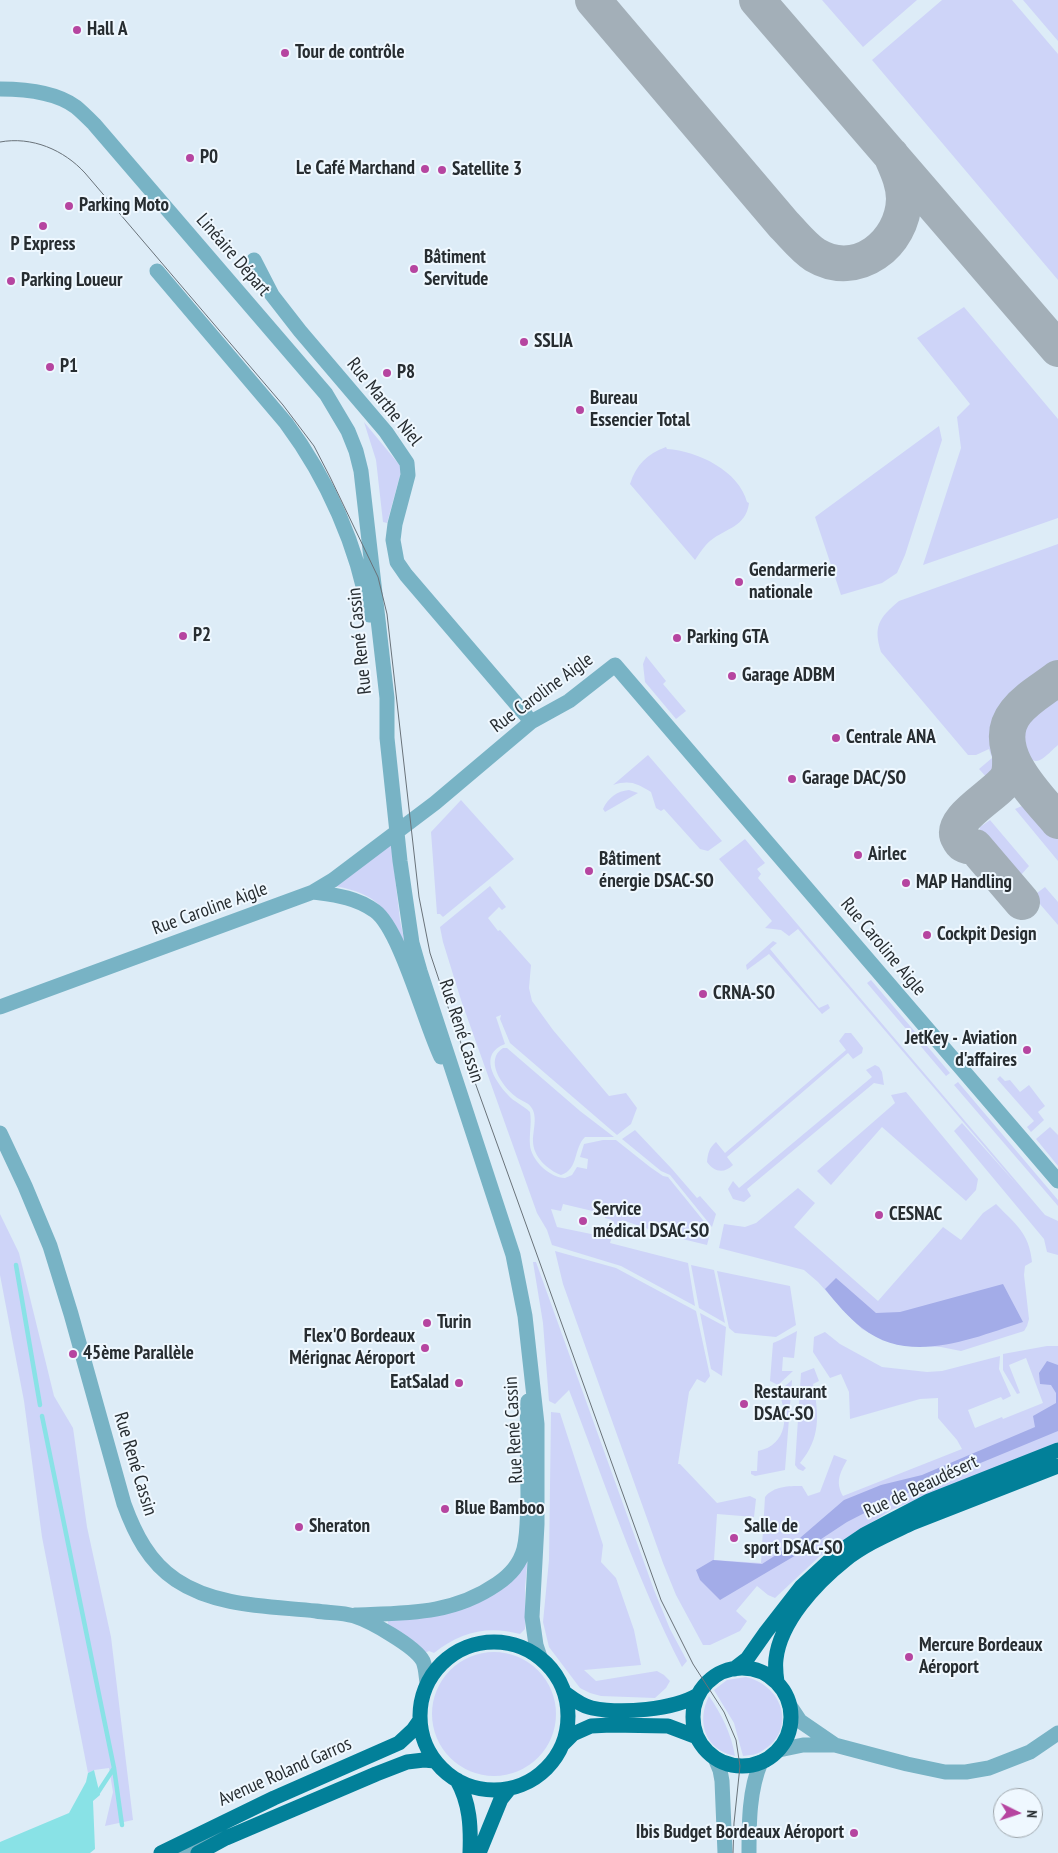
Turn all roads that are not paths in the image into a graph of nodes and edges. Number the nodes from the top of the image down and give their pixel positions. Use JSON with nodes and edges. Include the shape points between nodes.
{"nodes":[{"id":1,"x":0,"y":89,"type":"edge"},
{"id":2,"x":254,"y":260,"type":"dead end"},
{"id":3,"x":156,"y":271,"type":"dead end"},
{"id":4,"x":340,"y":415,"type":"joint"},
{"id":5,"x":531,"y":722,"type":"junction"},
{"id":6,"x":388,"y":738,"type":"junction"},
{"id":7,"x":397,"y":830,"type":"junction"},
{"id":8,"x":312,"y":892,"type":"junction"},
{"id":9,"x":0,"y":1007,"type":"edge"},
{"id":10,"x":463,"y":1104,"type":"junction"},
{"id":11,"x":0,"y":1133,"type":"edge"},
{"id":12,"x":1058,"y":1181,"type":"edge"},
{"id":13,"x":530,"y":1365,"type":"junction"},
{"id":14,"x":1058,"y":1450,"type":"edge"},
{"id":15,"x":1058,"y":1466,"type":"edge"},
{"id":16,"x":353,"y":1616,"type":"junction"},
{"id":17,"x":540,"y":1657,"type":"junction"},
{"id":18,"x":734,"y":1669,"type":"junction"},
{"id":19,"x":777,"y":1682,"type":"junction"},
{"id":20,"x":427,"y":1684,"type":"junction"},
{"id":21,"x":565,"y":1693,"type":"junction"},
{"id":22,"x":698,"y":1696,"type":"junction"},
{"id":23,"x":790,"y":1706,"type":"junction"},
{"id":24,"x":420,"y":1720,"type":"junction"},
{"id":25,"x":1058,"y":1733,"type":"edge"},
{"id":26,"x":698,"y":1737,"type":"junction"},
{"id":27,"x":563,"y":1744,"type":"junction"},
{"id":28,"x":835,"y":1744,"type":"junction"},
{"id":29,"x":779,"y":1750,"type":"junction"},
{"id":30,"x":715,"y":1758,"type":"junction"},
{"id":31,"x":435,"y":1761,"type":"junction"},
{"id":32,"x":761,"y":1762,"type":"junction"},
{"id":33,"x":457,"y":1780,"type":"junction"},
{"id":34,"x":509,"y":1788,"type":"junction"},
{"id":35,"x":274,"y":1798,"type":"junction"},
{"id":36,"x":161,"y":1853,"type":"edge"},
{"id":37,"x":184,"y":1853,"type":"edge"},
{"id":38,"x":198,"y":1853,"type":"edge"},
{"id":39,"x":470,"y":1853,"type":"edge"},
{"id":40,"x":479,"y":1853,"type":"edge"},
{"id":41,"x":725,"y":1853,"type":"edge"},
{"id":42,"x":749,"y":1853,"type":"edge"}],
"edges":[{"from":1,"to":4,"type":"street","name":"Linéaire Départ","via":[[36,91],[62,99],[94,124],[326,394]]},
{"from":2,"to":5,"type":"street","name":"Rue Marthe Niel","via":[[272,295],[386,432],[407,463],[408,475],[393,540],[397,562]]},
{"from":3,"to":6,"type":"street","via":[[286,423],[321,478],[346,535],[364,591]]},
{"from":4,"to":6,"type":"street","name":"Rue René Cassin","via":[[361,471],[387,698]]},
{"from":5,"to":7,"type":"street","name":"Rue Caroline Aigle","via":[[435,803]]},
{"from":5,"to":12,"type":"street","name":"Rue Caroline Aigle","via":[[569,701],[615,664]]},
{"from":6,"to":7,"type":"street","name":"Rue René Cassin"},
{"from":7,"to":8,"type":"street","name":"Rue Caroline Aigle","via":[[333,880]]},
{"from":7,"to":10,"type":"street","name":"Rue René Cassin","via":[[412,943]]},
{"from":8,"to":9,"type":"street","name":"Rue Caroline Aigle"},
{"from":8,"to":10,"type":"street","via":[[356,900],[375,911],[388,926],[433,1041]]},
{"from":10,"to":13,"type":"street","name":"Rue René Cassin","via":[[516,1264]]},
{"from":11,"to":16,"type":"street","name":"Rue René Cassin","via":[[50,1246],[124,1504],[147,1552],[176,1580],[218,1598]]},
{"from":13,"to":16,"type":"street","via":[[526,1425],[527,1524],[521,1559],[514,1569],[487,1591],[453,1606],[420,1612]]},
{"from":13,"to":17,"type":"street","name":"Rue René Cassin","via":[[537,1424],[538,1471],[532,1617]]},
{"from":14,"to":18,"type":"main road","name":"Rue de Beaudésert","via":[[929,1501],[864,1535],[839,1552],[801,1587],[747,1659]]},
{"from":15,"to":19,"type":"main road","name":"Rue de Beaudésert","via":[[912,1523],[845,1560],[797,1610],[786,1628],[776,1659]]},
{"from":16,"to":20,"type":"street","name":"Rue René Cassin","via":[[383,1630],[416,1653],[423,1661]]},
{"from":17,"to":20,"type":"main road","via":[[521,1646],[500,1641],[478,1643],[457,1651],[440,1665]]},
{"from":17,"to":21,"type":"main road","via":[[551,1668]]},
{"from":18,"to":19,"type":"main road","via":[[750,1668]]},
{"from":18,"to":22,"type":"main road","via":[[719,1674]]},
{"from":19,"to":23,"type":"main road"},
{"from":20,"to":24,"type":"main road","via":[[421,1701]]},
{"from":21,"to":22,"type":"main road","via":[[591,1708],[612,1710],[656,1709]]},
{"from":21,"to":27,"type":"main road","via":[[568,1719]]},
{"from":22,"to":26,"type":"main road","via":[[694,1716]]},
{"from":23,"to":28,"type":"street","via":[[800,1721]]},
{"from":23,"to":29,"type":"main road","via":[[791,1721]]},
{"from":24,"to":31,"type":"main road","via":[[425,1742]]},
{"from":24,"to":35,"type":"main road","name":"Avenue Roland Garros","via":[[399,1743]]},
{"from":25,"to":28,"type":"street","via":[[1030,1752],[989,1768],[966,1772],[945,1772],[907,1764]]},
{"from":26,"to":27,"type":"main road","via":[[668,1726],[591,1726],[573,1734]]},
{"from":26,"to":30,"type":"main road"},
{"from":27,"to":34,"type":"main road","via":[[542,1773]]},
{"from":28,"to":29,"type":"street"},
{"from":29,"to":32,"type":"main road"},
{"from":30,"to":32,"type":"main road","via":[[740,1766]]},
{"from":30,"to":41,"type":"street","via":[[722,1781]]},
{"from":31,"to":33,"type":"main road"},
{"from":31,"to":38,"type":"main road","name":"Avenue Roland Garros","via":[[407,1762],[226,1838]]},
{"from":32,"to":42,"type":"street","via":[[750,1811]]},
{"from":33,"to":34,"type":"main road","via":[[492,1790]]},
{"from":33,"to":39,"type":"main road","via":[[465,1794],[470,1818]]},
{"from":34,"to":40,"type":"main road","via":[[501,1799]]},
{"from":35,"to":36,"type":"main road","name":"Avenue Roland Garros"},
{"from":35,"to":37,"type":"street"}]}
